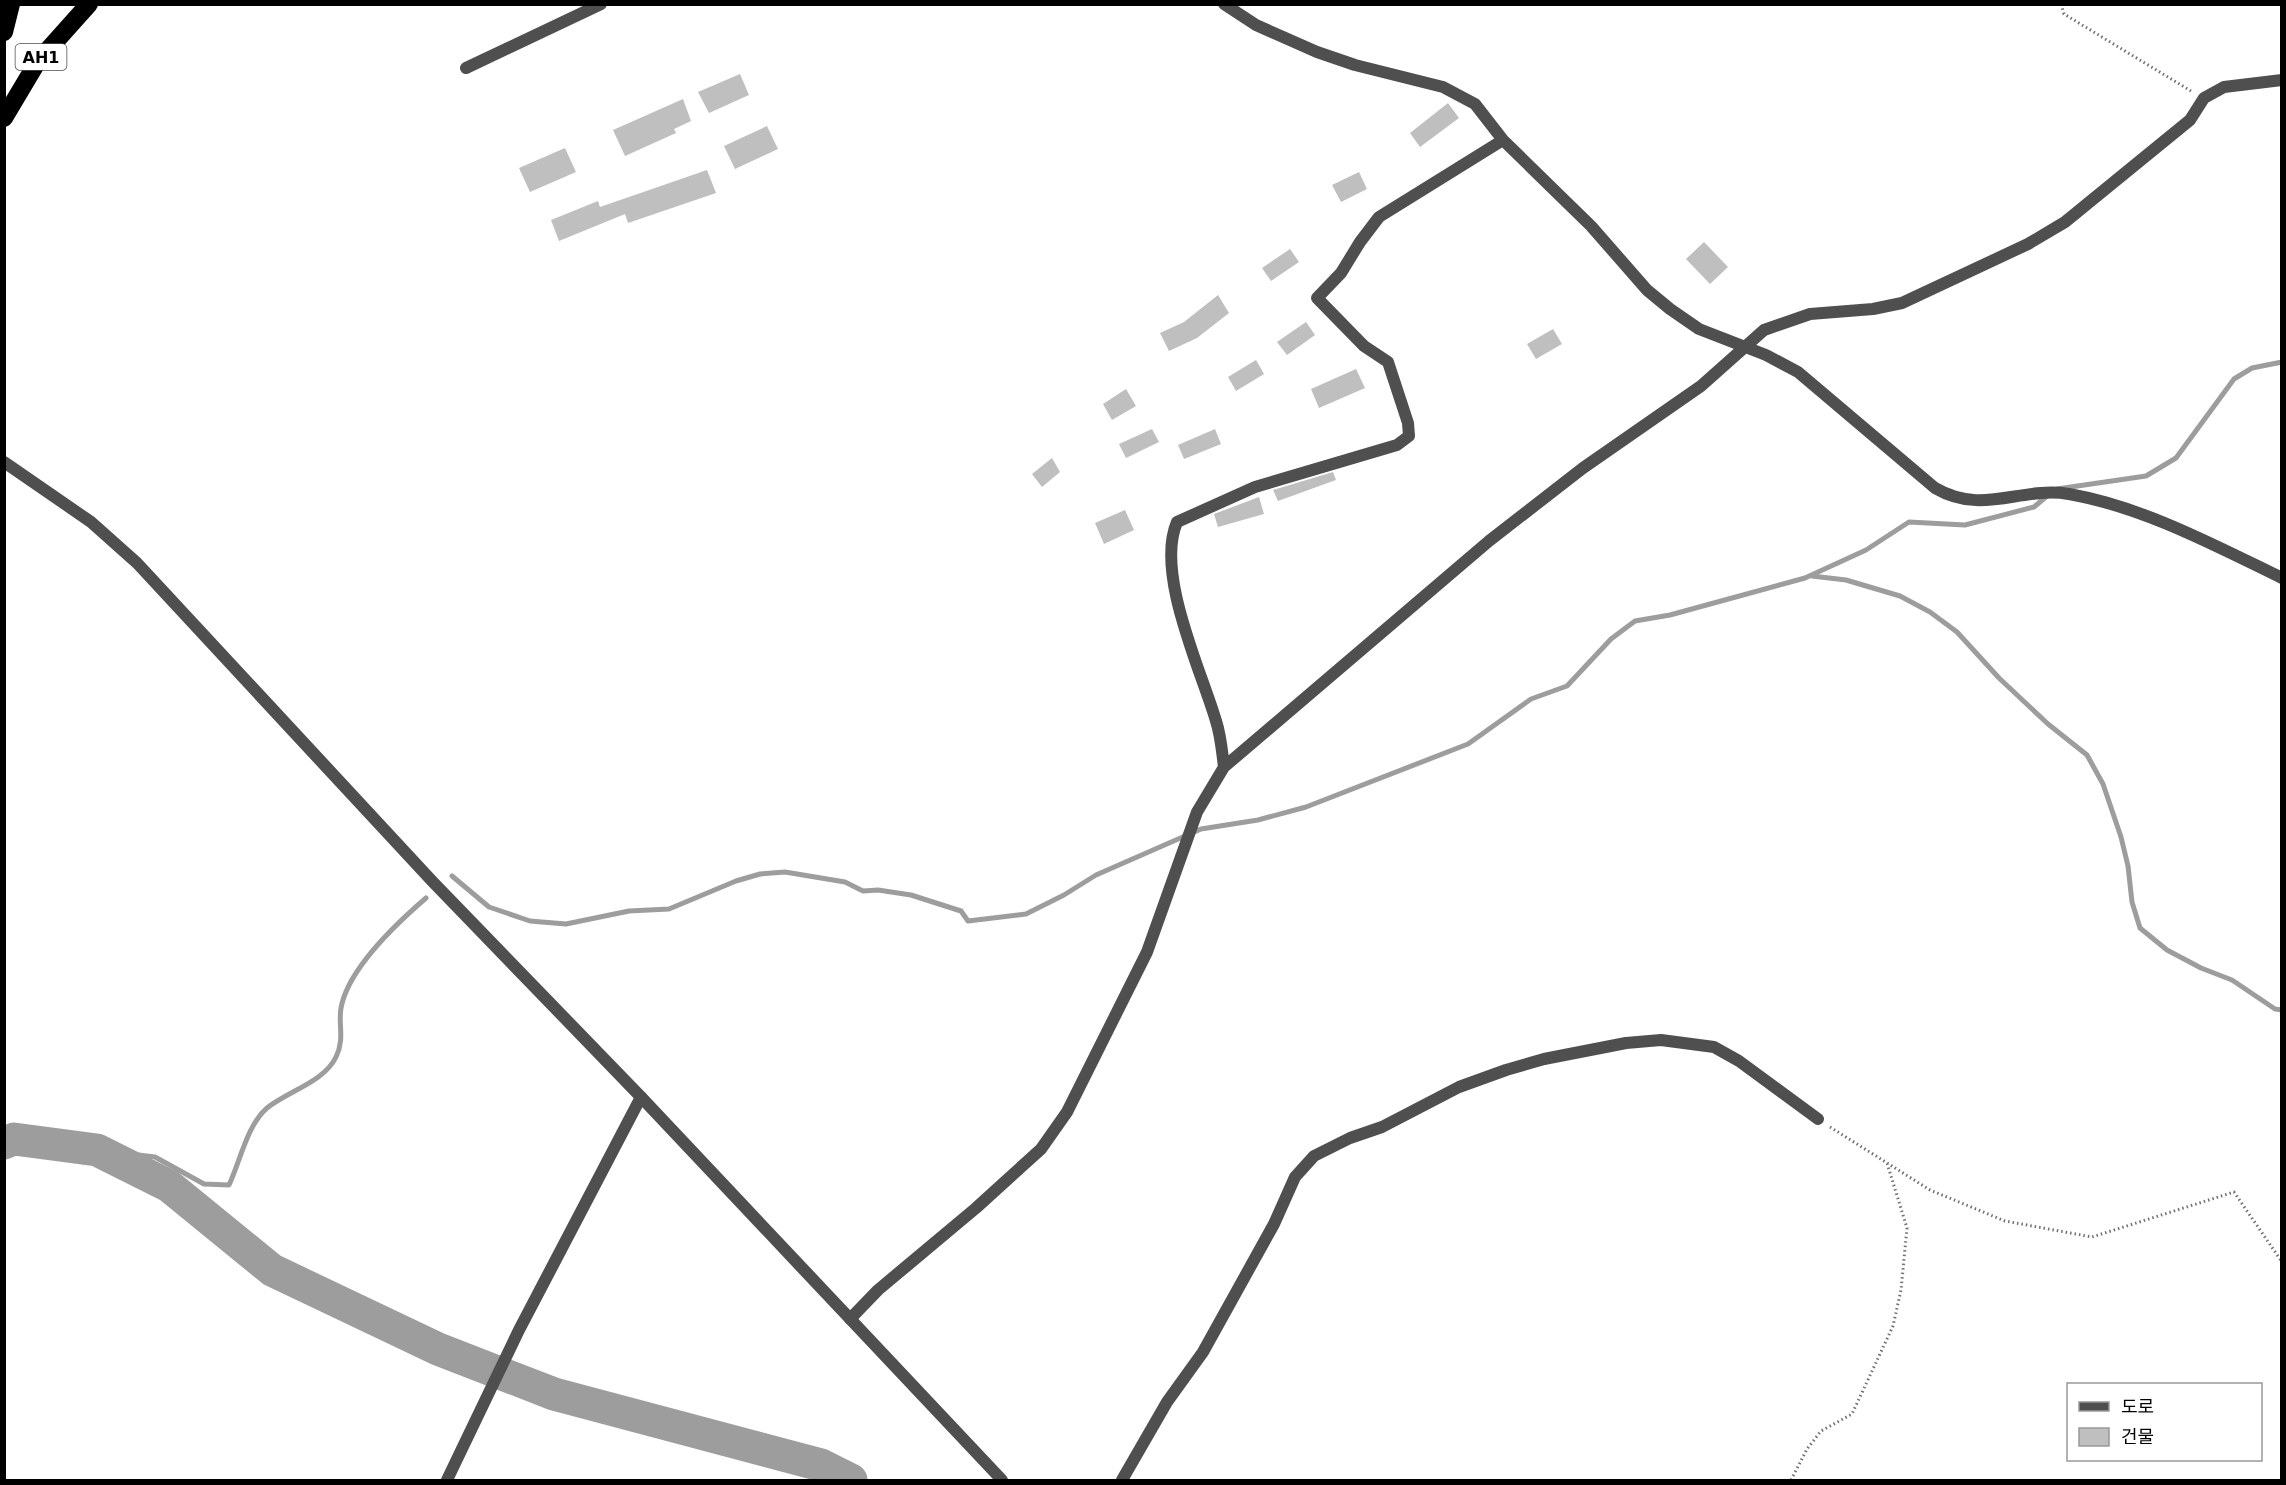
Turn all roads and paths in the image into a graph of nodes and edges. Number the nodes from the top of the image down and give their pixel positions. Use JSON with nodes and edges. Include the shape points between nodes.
{"nodes":[{"id":1,"x":11,"y":4,"type":"edge"},
{"id":2,"x":89,"y":4,"type":"edge"},
{"id":3,"x":601,"y":4,"type":"edge"},
{"id":4,"x":1224,"y":4,"type":"edge"},
{"id":5,"x":2061,"y":4,"type":"edge"},
{"id":6,"x":4,"y":32,"type":"edge"},
{"id":7,"x":466,"y":68,"type":"dead end"},
{"id":8,"x":2282,"y":80,"type":"edge"},
{"id":9,"x":2204,"y":98,"type":"junction"},
{"id":10,"x":4,"y":118,"type":"edge"},
{"id":11,"x":1503,"y":140,"type":"junction"},
{"id":12,"x":1742,"y":348,"type":"junction"},
{"id":13,"x":4,"y":462,"type":"edge"},
{"id":14,"x":2282,"y":578,"type":"edge"},
{"id":15,"x":1224,"y":767,"type":"junction"},
{"id":16,"x":641,"y":1097,"type":"junction"},
{"id":17,"x":1818,"y":1119,"type":"joint"},
{"id":18,"x":1887,"y":1163,"type":"junction"},
{"id":19,"x":2282,"y":1262,"type":"edge"},
{"id":20,"x":850,"y":1319,"type":"junction"},
{"id":21,"x":447,"y":1480,"type":"edge"},
{"id":22,"x":1002,"y":1480,"type":"edge"},
{"id":23,"x":1122,"y":1480,"type":"edge"},
{"id":24,"x":1791,"y":1480,"type":"edge"}],
"edges":[{"from":1,"to":6,"type":"highway"},
{"from":2,"to":10,"type":"highway","number":"AH1","via":[[38,61]]},
{"from":3,"to":7,"type":"street"},
{"from":4,"to":11,"type":"street","via":[[1256,25],[1317,52],[1460,94],[1475,104]]},
{"from":5,"to":9,"type":"path","via":[[2064,14]]},
{"from":8,"to":9,"type":"street","via":[[2224,87]]},
{"from":9,"to":12,"type":"street","via":[[2190,120],[2065,222],[2028,244],[1902,303],[1809,314],[1764,330]]},
{"from":11,"to":12,"type":"street","via":[[1583,218],[1647,290],[1699,329]]},
{"from":11,"to":15,"type":"street","via":[[1379,217],[1341,273],[1317,298],[1364,346],[1388,362],[1409,436],[1397,445],[1255,487],[1178,522],[1174,529],[1172,555],[1183,626],[1217,724]]},
{"from":12,"to":14,"type":"street","via":[[1798,372],[1935,488],[1953,498],[1975,502],[2038,493],[2122,507]]},
{"from":12,"to":15,"type":"street","via":[[1701,386],[1583,468],[1489,541]]},
{"from":13,"to":16,"type":"street","via":[[91,522],[137,563],[432,881]]},
{"from":15,"to":20,"type":"street","via":[[1197,812],[1146,952],[1067,1112],[1041,1149],[878,1290]]},
{"from":16,"to":20,"type":"street"},
{"from":16,"to":21,"type":"street","via":[[519,1330]]},
{"from":17,"to":18,"type":"path"},
{"from":17,"to":23,"type":"street","via":[[1739,1060],[1714,1047],[1661,1040],[1565,1055],[1506,1070],[1459,1087],[1382,1127],[1314,1156],[1294,1177],[1274,1224],[1203,1352],[1167,1402]]},
{"from":18,"to":19,"type":"path","via":[[1930,1190],[2005,1221],[2092,1237],[2234,1192]]},
{"from":18,"to":24,"type":"path","via":[[1907,1228],[1893,1326],[1852,1414],[1821,1431]]},
{"from":20,"to":22,"type":"street"}]}
